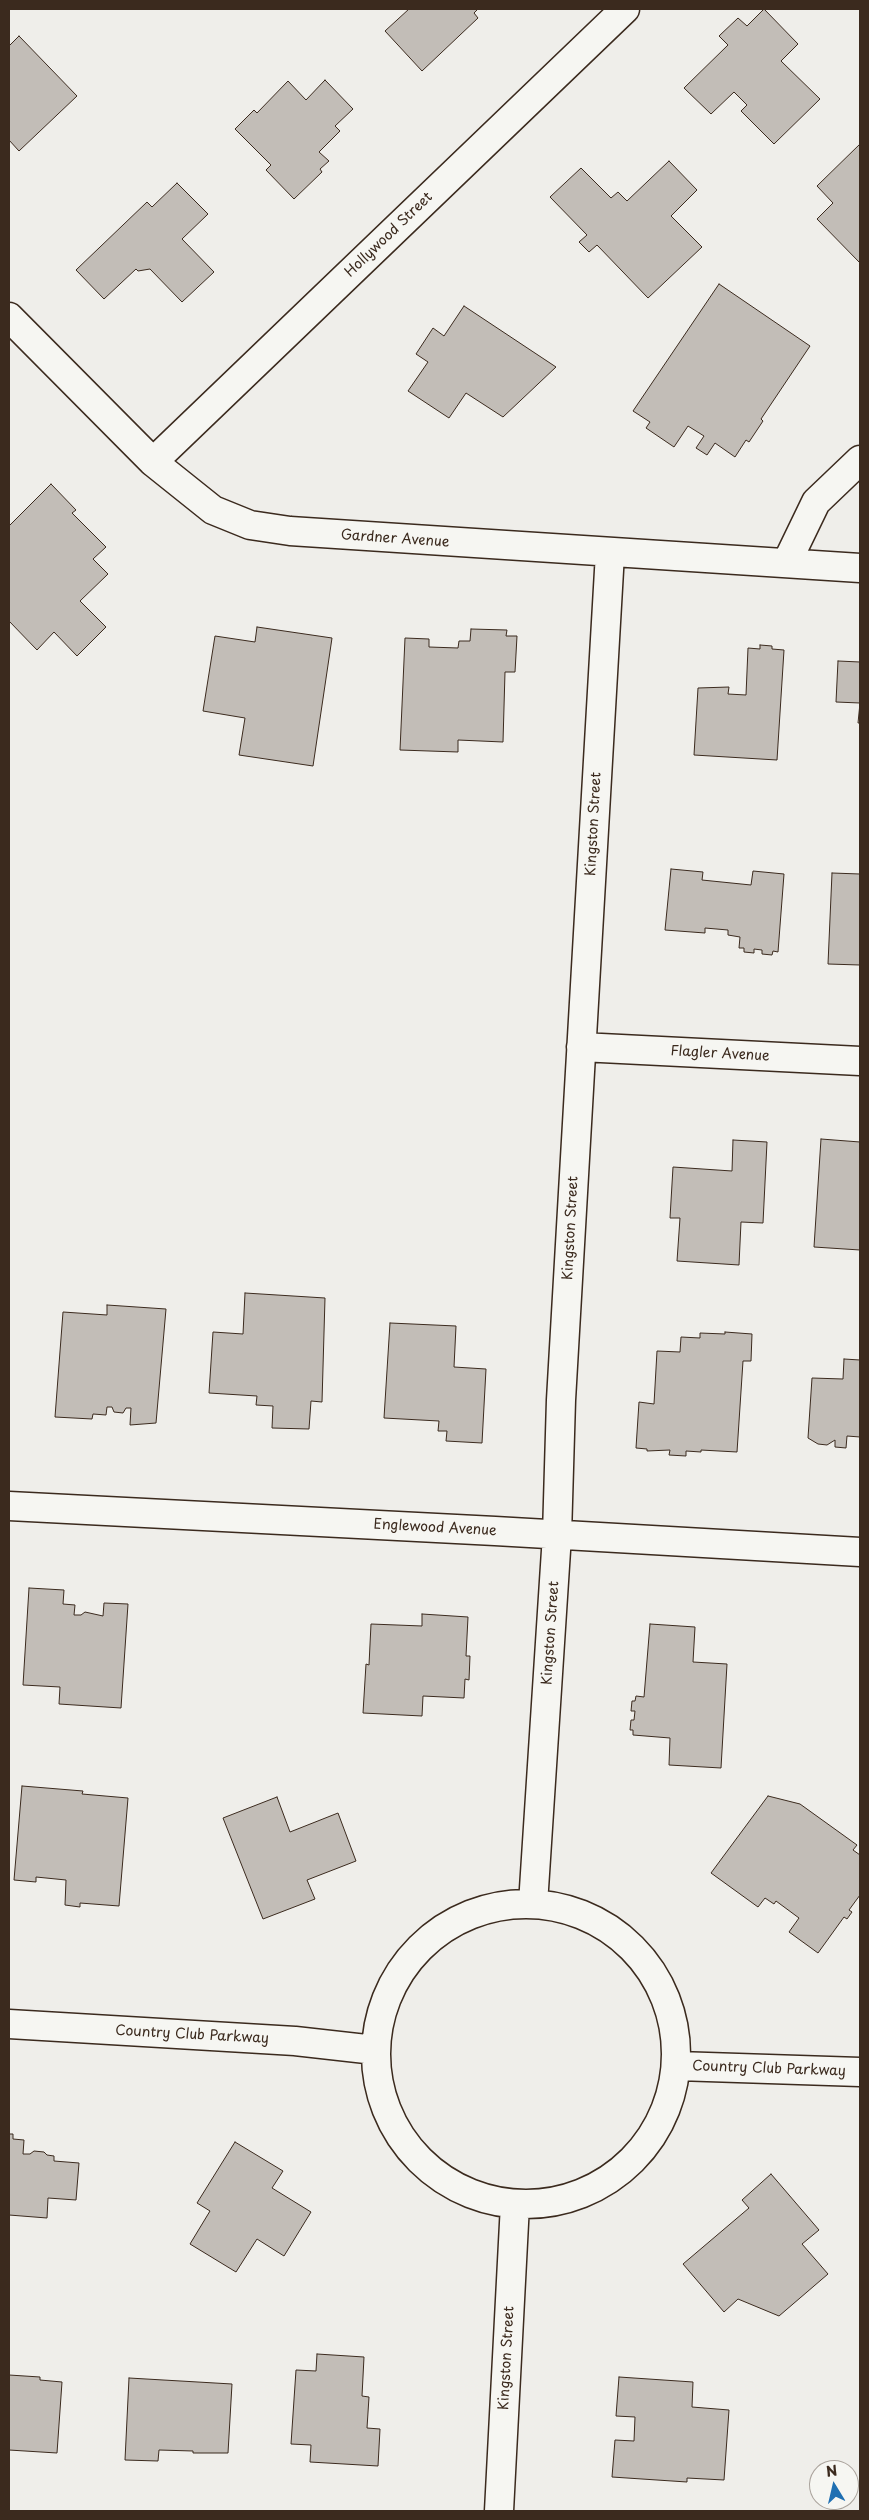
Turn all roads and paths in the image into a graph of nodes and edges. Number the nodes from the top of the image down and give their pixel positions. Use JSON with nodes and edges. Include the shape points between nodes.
{"nodes":[{"id":1,"x":625,"y":9,"type":"edge"},
{"id":2,"x":9,"y":317,"type":"edge"},
{"id":3,"x":860,"y":460,"type":"edge"},
{"id":4,"x":153,"y":462,"type":"junction"},
{"id":5,"x":610,"y":553,"type":"junction"},
{"id":6,"x":787,"y":562,"type":"junction"},
{"id":7,"x":860,"y":568,"type":"edge"},
{"id":8,"x":581,"y":1047,"type":"junction"},
{"id":9,"x":860,"y":1060,"type":"edge"},
{"id":10,"x":9,"y":1506,"type":"edge"},
{"id":11,"x":557,"y":1535,"type":"junction"},
{"id":12,"x":860,"y":1552,"type":"edge"},
{"id":13,"x":533,"y":1904,"type":"junction"},
{"id":14,"x":9,"y":2024,"type":"edge"},
{"id":15,"x":375,"y":2050,"type":"junction"},
{"id":16,"x":677,"y":2066,"type":"junction"},
{"id":17,"x":860,"y":2072,"type":"edge"},
{"id":18,"x":515,"y":2204,"type":"junction"},
{"id":19,"x":499,"y":2511,"type":"edge"}],
"edges":[{"from":1,"to":4,"type":"street","name":"Hollywood Street"},
{"from":2,"to":4,"type":"street","name":"Gardner Avenue"},
{"from":3,"to":6,"type":"street","via":[[816,502]]},
{"from":4,"to":5,"type":"street","name":"Gardner Avenue","via":[[213,510],[250,525],[290,531]]},
{"from":5,"to":6,"type":"street","name":"Gardner Avenue"},
{"from":5,"to":8,"type":"street","name":"Kingston Street"},
{"from":6,"to":7,"type":"street","name":"Gardner Avenue"},
{"from":8,"to":9,"type":"street","name":"Flagler Avenue"},
{"from":8,"to":11,"type":"street","name":"Kingston Street","via":[[561,1400]]},
{"from":10,"to":11,"type":"street","name":"Englewood Avenue"},
{"from":11,"to":12,"type":"street","name":"Englewood Avenue"},
{"from":11,"to":13,"type":"street","name":"Kingston Street"},
{"from":13,"to":15,"type":"street","name":"Country Club Parkway","via":[[486,1909],[442,1929],[407,1962],[384,2003]]},
{"from":13,"to":16,"type":"street","name":"Country Club Parkway","via":[[581,1914],[622,1938],[648,1966],[674,2017]]},
{"from":14,"to":15,"type":"street","name":"Country Club Parkway","via":[[295,2041]]},
{"from":15,"to":18,"type":"street","name":"Country Club Parkway","via":[[381,2096],[406,2144],[431,2171],[470,2194]]},
{"from":16,"to":17,"type":"street","name":"Country Club Parkway"},
{"from":16,"to":18,"type":"street","name":"Country Club Parkway","via":[[667,2111],[642,2151],[606,2182],[562,2200]]},
{"from":18,"to":19,"type":"street","name":"Kingston Street"}]}
